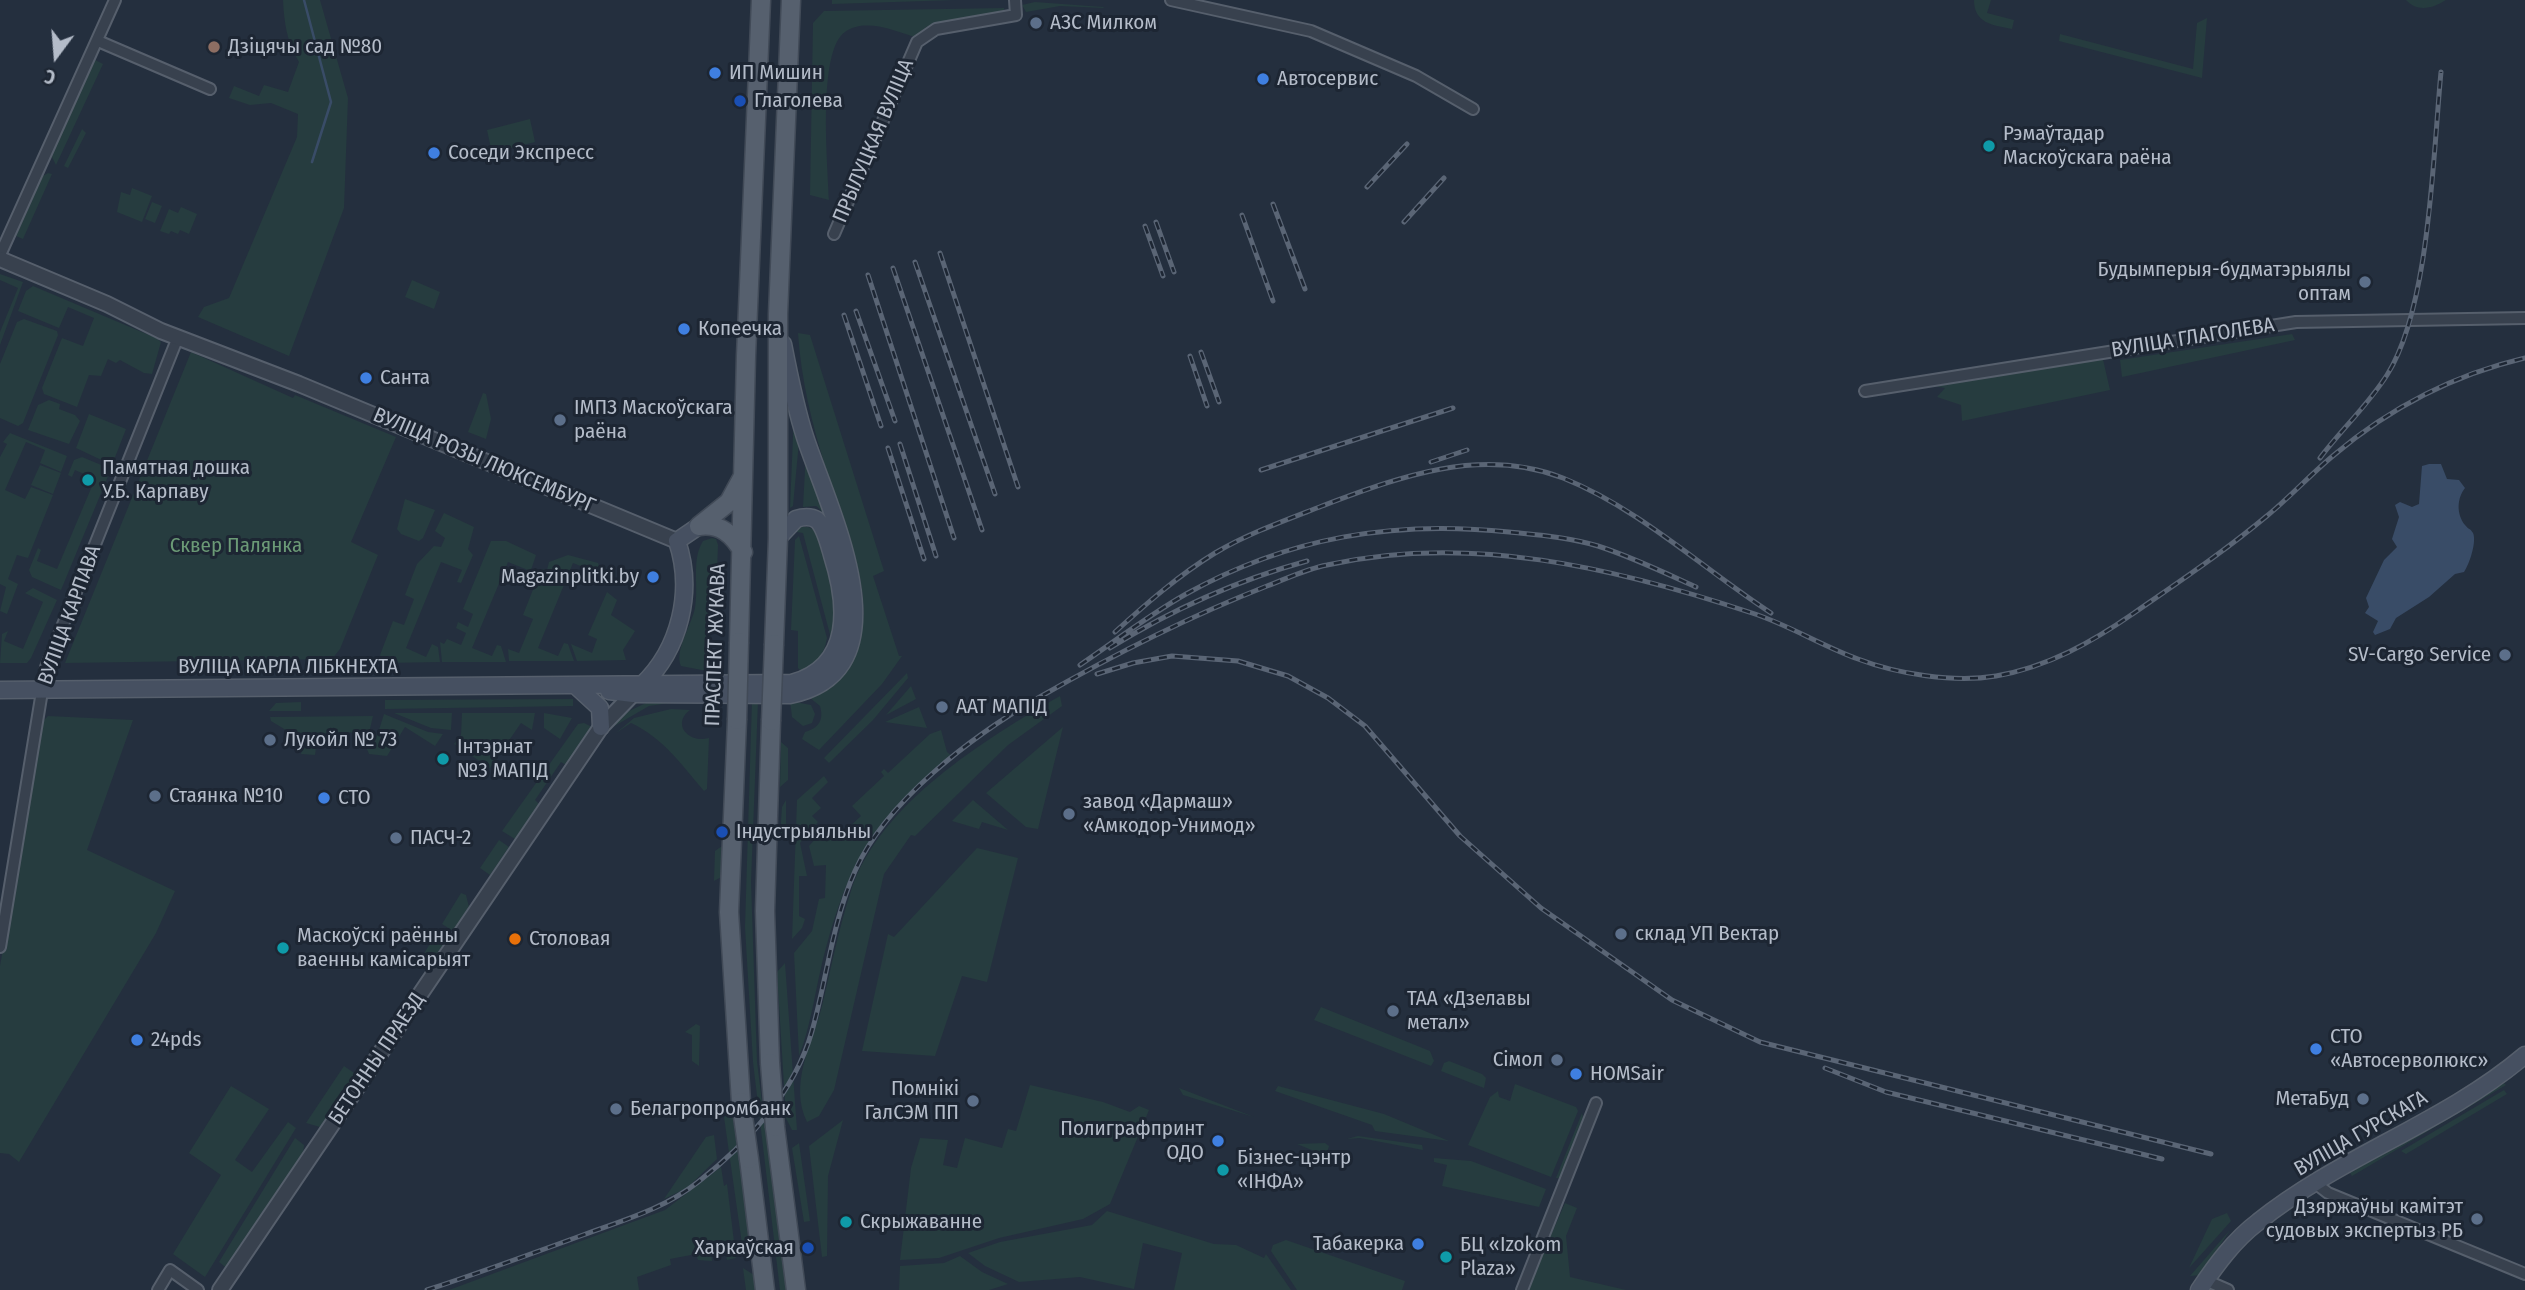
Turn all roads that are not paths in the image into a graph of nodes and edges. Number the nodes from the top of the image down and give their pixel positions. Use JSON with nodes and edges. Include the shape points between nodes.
{"nodes":[{"id":1,"x":116,"y":0,"type":"edge"},
{"id":2,"x":761,"y":0,"type":"edge"},
{"id":3,"x":791,"y":0,"type":"edge"},
{"id":4,"x":1015,"y":0,"type":"edge"},
{"id":5,"x":1171,"y":0,"type":"edge"},
{"id":6,"x":98,"y":41,"type":"junction"},
{"id":7,"x":210,"y":89,"type":"dead end"},
{"id":8,"x":1473,"y":109,"type":"dead end"},
{"id":9,"x":834,"y":234,"type":"dead end"},
{"id":10,"x":0,"y":257,"type":"edge"},
{"id":11,"x":107,"y":304,"type":"junction"},
{"id":12,"x":778,"y":314,"type":"junction"},
{"id":13,"x":2525,"y":318,"type":"edge"},
{"id":14,"x":178,"y":337,"type":"junction"},
{"id":15,"x":290,"y":381,"type":"junction"},
{"id":16,"x":1865,"y":391,"type":"dead end"},
{"id":17,"x":745,"y":472,"type":"junction"},
{"id":18,"x":699,"y":526,"type":"junction"},
{"id":19,"x":778,"y":538,"type":"junction"},
{"id":20,"x":677,"y":541,"type":"junction"},
{"id":21,"x":743,"y":552,"type":"junction"},
{"id":22,"x":661,"y":665,"type":"junction"},
{"id":23,"x":646,"y":681,"type":"junction"},
{"id":24,"x":672,"y":681,"type":"junction"},
{"id":25,"x":576,"y":686,"type":"junction"},
{"id":26,"x":41,"y":689,"type":"junction"},
{"id":27,"x":0,"y":690,"type":"edge"},
{"id":28,"x":633,"y":694,"type":"junction"},
{"id":29,"x":660,"y":694,"type":"junction"},
{"id":30,"x":601,"y":727,"type":"junction"},
{"id":31,"x":0,"y":947,"type":"edge"},
{"id":32,"x":738,"y":1051,"type":"junction"},
{"id":33,"x":2525,"y":1055,"type":"edge"},
{"id":34,"x":769,"y":1057,"type":"junction"},
{"id":35,"x":1596,"y":1103,"type":"dead end"},
{"id":36,"x":2315,"y":1183,"type":"junction"},
{"id":37,"x":2525,"y":1274,"type":"edge"},
{"id":38,"x":2202,"y":1285,"type":"edge"},
{"id":39,"x":158,"y":1290,"type":"edge"},
{"id":40,"x":198,"y":1290,"type":"edge"},
{"id":41,"x":220,"y":1290,"type":"edge"},
{"id":42,"x":765,"y":1290,"type":"edge"},
{"id":43,"x":796,"y":1290,"type":"edge"},
{"id":44,"x":1522,"y":1290,"type":"edge"},
{"id":45,"x":2228,"y":1290,"type":"edge"}],
"edges":[{"from":1,"to":6,"type":"street"},
{"from":2,"to":17,"type":"main road","name":"ПРАСПЕКТ ЖУКАВА"},
{"from":3,"to":12,"type":"main road"},
{"from":4,"to":9,"type":"street","name":"ПРЫЛУЦКАЯ ВУЛІЦА","via":[[1016,15],[936,29],[917,42]]},
{"from":5,"to":8,"type":"street","via":[[1311,32],[1416,76]]},
{"from":6,"to":7,"type":"street"},
{"from":6,"to":10,"type":"street"},
{"from":10,"to":11,"type":"street","name":"ВУЛІЦА РОЗЫ ЛЮКСЕМБУРГ"},
{"from":11,"to":14,"type":"street","name":"ВУЛІЦА РОЗЫ ЛЮКСЕМБУРГ"},
{"from":11,"to":15,"type":"street","name":"ВУЛІЦА РОЗЫ ЛЮКСЕМБУРГ","via":[[132,309],[284,373]]},
{"from":12,"to":19,"type":"main road"},
{"from":12,"to":29,"type":"main road","name":"ВУЛІЦА КАРЛА ЛІБКНЕХТА","via":[[793,397],[852,578],[851,643],[828,679],[808,691],[790,695]]},
{"from":13,"to":16,"type":"street","name":"ВУЛІЦА ГЛАГОЛЕВА","via":[[2296,322]]},
{"from":14,"to":15,"type":"street","name":"ВУЛІЦА РОЗЫ ЛЮКСЕМБУРГ"},
{"from":14,"to":26,"type":"street","name":"ВУЛІЦА КАРПАВА"},
{"from":15,"to":20,"type":"street","name":"ВУЛІЦА РОЗЫ ЛЮКСЕМБУРГ"},
{"from":17,"to":18,"type":"main road","via":[[729,502]]},
{"from":17,"to":21,"type":"main road","name":"ПРАСПЕКТ ЖУКАВА"},
{"from":18,"to":20,"type":"main road"},
{"from":18,"to":21,"type":"main road","via":[[713,525],[725,531]]},
{"from":19,"to":24,"type":"main road","name":"ВУЛІЦА КАРЛА ЛІБКНЕХТА","via":[[802,517],[812,518],[822,527],[842,598],[841,633],[832,657],[813,675],[792,682]]},
{"from":19,"to":34,"type":"main road","bridge":true,"via":[[765,911]]},
{"from":20,"to":22,"type":"main road","via":[[685,581],[682,614]]},
{"from":21,"to":32,"type":"main road","name":"ПРАСПЕКТ ЖУКАВА","bridge":true,"via":[[729,912]]},
{"from":22,"to":23,"type":"main road"},
{"from":22,"to":24,"type":"main road","via":[[662,673]]},
{"from":23,"to":24,"type":"main road","name":"ВУЛІЦА КАРЛА ЛІБКНЕХТА"},
{"from":23,"to":25,"type":"main road","name":"ВУЛІЦА КАРЛА ЛІБКНЕХТА"},
{"from":23,"to":28,"type":"main road"},
{"from":23,"to":29,"type":"main road"},
{"from":25,"to":26,"type":"main road","name":"ВУЛІЦА КАРЛА ЛІБКНЕХТА"},
{"from":25,"to":28,"type":"main road","name":"ВУЛІЦА КАРЛА ЛІБКНЕХТА"},
{"from":25,"to":30,"type":"main road","via":[[600,708]]},
{"from":26,"to":27,"type":"main road","name":"ВУЛІЦА КАРЛА ЛІБКНЕХТА"},
{"from":26,"to":31,"type":"street","name":"ВУЛІЦА КАРПАВА"},
{"from":28,"to":29,"type":"main road","name":"ВУЛІЦА КАРЛА ЛІБКНЕХТА"},
{"from":28,"to":30,"type":"street","name":"БЕТОННЫ ПРАЕЗД"},
{"from":30,"to":41,"type":"street","name":"БЕТОННЫ ПРАЕЗД"},
{"from":32,"to":34,"type":"main road"},
{"from":32,"to":42,"type":"main road","name":"ПРАСПЕКТ ЖУКАВА","bridge":true},
{"from":33,"to":36,"type":"main road","name":"ВУЛІЦА ГУРСКАГА","via":[[2467,1097]]},
{"from":34,"to":43,"type":"main road","bridge":true},
{"from":35,"to":44,"type":"street"},
{"from":36,"to":37,"type":"street","via":[[2328,1193]]},
{"from":36,"to":38,"type":"main road","name":"ВУЛІЦА ГУРСКАГА","via":[[2259,1220]]},
{"from":38,"to":45,"type":"street"},
{"from":39,"to":40,"type":"street","via":[[170,1269]]}]}
